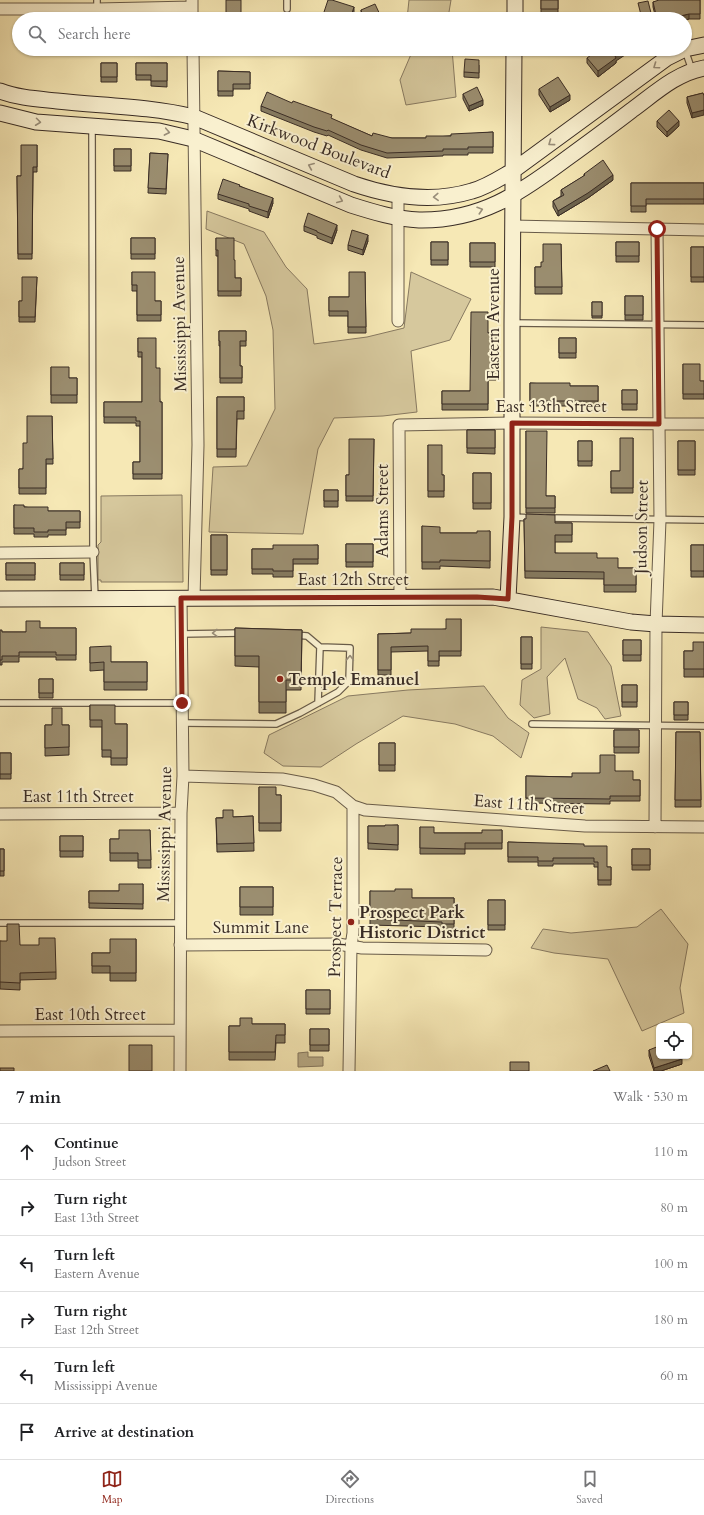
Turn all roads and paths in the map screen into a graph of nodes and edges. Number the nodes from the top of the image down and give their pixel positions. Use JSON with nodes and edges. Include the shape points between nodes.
{"nodes":[{"id":1,"x":287,"y":0,"type":"edge"},
{"id":2,"x":515,"y":0,"type":"edge"},
{"id":3,"x":192,"y":4,"type":"edge"},
{"id":4,"x":97,"y":5,"type":"edge"},
{"id":5,"x":0,"y":9,"type":"edge"},
{"id":6,"x":287,"y":9,"type":"dead end"},
{"id":7,"x":514,"y":12,"type":"edge"},
{"id":8,"x":704,"y":45,"type":"edge"},
{"id":9,"x":692,"y":48,"type":"edge"},
{"id":10,"x":193,"y":56,"type":"edge"},
{"id":11,"x":514,"y":56,"type":"edge"},
{"id":12,"x":671,"y":56,"type":"edge"},
{"id":13,"x":690,"y":56,"type":"edge"},
{"id":14,"x":698,"y":69,"type":"edge"},
{"id":15,"x":0,"y":91,"type":"edge"},
{"id":16,"x":0,"y":113,"type":"edge"},
{"id":17,"x":194,"y":117,"type":"junction"},
{"id":18,"x":92,"y":127,"type":"junction"},
{"id":19,"x":193,"y":139,"type":"junction"},
{"id":20,"x":514,"y":170,"type":"junction"},
{"id":21,"x":398,"y":196,"type":"junction"},
{"id":22,"x":513,"y":196,"type":"junction"},
{"id":23,"x":398,"y":217,"type":"junction"},
{"id":24,"x":512,"y":226,"type":"junction"},
{"id":25,"x":657,"y":229,"type":"junction"},
{"id":26,"x":704,"y":230,"type":"edge"},
{"id":27,"x":398,"y":321,"type":"dead end"},
{"id":28,"x":512,"y":324,"type":"junction"},
{"id":29,"x":658,"y":325,"type":"junction"},
{"id":30,"x":704,"y":325,"type":"edge"},
{"id":31,"x":512,"y":423,"type":"junction"},
{"id":32,"x":659,"y":424,"type":"junction"},
{"id":33,"x":704,"y":424,"type":"edge"},
{"id":34,"x":399,"y":425,"type":"joint"},
{"id":35,"x":512,"y":517,"type":"junction"},
{"id":36,"x":660,"y":520,"type":"junction"},
{"id":37,"x":704,"y":520,"type":"edge"},
{"id":38,"x":93,"y":552,"type":"junction"},
{"id":39,"x":0,"y":553,"type":"edge"},
{"id":40,"x":187,"y":598,"type":"junction"},
{"id":41,"x":400,"y":598,"type":"junction"},
{"id":42,"x":0,"y":599,"type":"edge"},
{"id":43,"x":95,"y":599,"type":"junction"},
{"id":44,"x":508,"y":599,"type":"junction"},
{"id":45,"x":656,"y":624,"type":"junction"},
{"id":46,"x":704,"y":624,"type":"edge"},
{"id":47,"x":251,"y":633,"type":"edge"},
{"id":48,"x":181,"y":634,"type":"junction"},
{"id":49,"x":286,"y":635,"type":"edge"},
{"id":50,"x":320,"y":647,"type":"junction"},
{"id":51,"x":0,"y":703,"type":"edge"},
{"id":52,"x":182,"y":703,"type":"junction"},
{"id":53,"x":318,"y":703,"type":"junction"},
{"id":54,"x":183,"y":723,"type":"junction"},
{"id":55,"x":532,"y":724,"type":"dead end"},
{"id":56,"x":655,"y":726,"type":"junction"},
{"id":57,"x":704,"y":726,"type":"edge"},
{"id":58,"x":183,"y":776,"type":"junction"},
{"id":59,"x":353,"y":806,"type":"junction"},
{"id":60,"x":181,"y":813,"type":"junction"},
{"id":61,"x":0,"y":814,"type":"edge"},
{"id":62,"x":655,"y":827,"type":"junction"},
{"id":63,"x":704,"y":827,"type":"edge"},
{"id":64,"x":0,"y":923,"type":"edge"},
{"id":65,"x":180,"y":923,"type":"junction"},
{"id":66,"x":180,"y":945,"type":"junction"},
{"id":67,"x":351,"y":946,"type":"junction"},
{"id":68,"x":486,"y":950,"type":"dead end"},
{"id":69,"x":180,"y":1030,"type":"junction"},
{"id":70,"x":0,"y":1031,"type":"edge"},
{"id":71,"x":180,"y":1071,"type":"edge"},
{"id":72,"x":350,"y":1071,"type":"edge"}],
"edges":[{"from":1,"to":6,"type":"lane"},
{"from":2,"to":7,"type":"street"},
{"from":3,"to":4,"type":"street"},
{"from":4,"to":5,"type":"street"},
{"from":8,"to":9,"type":"street","name":"Kirkwood Boulevard"},
{"from":10,"to":17,"type":"street","name":"Mississippi Avenue"},
{"from":11,"to":20,"type":"street","name":"Eastern Avenue"},
{"from":12,"to":20,"type":"street","name":"Kirkwood Boulevard","one_way":true},
{"from":13,"to":14,"type":"lane"},
{"from":14,"to":22,"type":"street","via":[[667,84]]},
{"from":15,"to":17,"type":"street","name":"Kirkwood Boulevard","via":[[27,98],[171,111]]},
{"from":16,"to":18,"type":"street","one_way":true,"via":[[36,122]]},
{"from":17,"to":19,"type":"street","name":"Mississippi Avenue"},
{"from":21,"to":17,"type":"street","name":"Kirkwood Boulevard","one_way":true,"via":[[354,184]]},
{"from":18,"to":19,"type":"street","one_way":true,"via":[[159,130]]},
{"from":18,"to":38,"type":"lane"},
{"from":19,"to":23,"type":"street","one_way":true,"via":[[351,205]]},
{"from":19,"to":40,"type":"street","name":"Mississippi Avenue","via":[[198,445]]},
{"from":20,"to":21,"type":"street","name":"Kirkwood Boulevard","one_way":true,"via":[[491,184],[472,191],[445,196]]},
{"from":20,"to":22,"type":"street","name":"Eastern Avenue"},
{"from":21,"to":23,"type":"street"},
{"from":23,"to":22,"type":"street","one_way":true,"via":[[418,220],[464,216]]},
{"from":22,"to":24,"type":"street","name":"Eastern Avenue"},
{"from":23,"to":27,"type":"street"},
{"from":24,"to":25,"type":"street"},
{"from":24,"to":28,"type":"street","name":"Eastern Avenue"},
{"from":25,"to":26,"type":"street"},
{"from":25,"to":29,"type":"street","name":"Judson Street"},
{"from":28,"to":29,"type":"lane"},
{"from":28,"to":31,"type":"street","name":"Eastern Avenue"},
{"from":29,"to":30,"type":"lane"},
{"from":29,"to":32,"type":"street","name":"Judson Street"},
{"from":31,"to":32,"type":"street","name":"East 13th Street"},
{"from":31,"to":34,"type":"street","name":"East 13th Street"},
{"from":31,"to":35,"type":"street","name":"Eastern Avenue"},
{"from":32,"to":33,"type":"street","name":"East 13th Street"},
{"from":32,"to":36,"type":"street","name":"Judson Street"},
{"from":34,"to":41,"type":"street","name":"Adams Street"},
{"from":35,"to":36,"type":"lane"},
{"from":35,"to":44,"type":"street","name":"Eastern Avenue"},
{"from":36,"to":37,"type":"lane"},
{"from":36,"to":45,"type":"street","name":"Judson Street"},
{"from":38,"to":39,"type":"street"},
{"from":38,"to":43,"type":"lane"},
{"from":40,"to":41,"type":"street","name":"East 12th Street"},
{"from":40,"to":43,"type":"street","name":"East 12th Street"},
{"from":40,"to":48,"type":"street","name":"Mississippi Avenue"},
{"from":41,"to":44,"type":"street","name":"East 12th Street"},
{"from":42,"to":43,"type":"street","name":"East 12th Street"},
{"from":44,"to":45,"type":"street","name":"East 12th Street","via":[[631,622]]},
{"from":45,"to":46,"type":"street","name":"East 12th Street"},
{"from":45,"to":56,"type":"street","name":"Judson Street"},
{"from":47,"to":48,"type":"lane","one_way":true},
{"from":48,"to":52,"type":"street","name":"Mississippi Avenue"},
{"from":49,"to":50,"type":"lane","via":[[307,636]]},
{"from":50,"to":53,"type":"lane"},
{"from":53,"to":50,"type":"lane","one_way":true,"via":[[338,692],[349,681],[350,654],[350,648]]},
{"from":51,"to":52,"type":"lane"},
{"from":52,"to":54,"type":"street","name":"Mississippi Avenue"},
{"from":53,"to":54,"type":"lane","via":[[276,724]]},
{"from":54,"to":58,"type":"street","name":"Mississippi Avenue"},
{"from":55,"to":56,"type":"lane"},
{"from":56,"to":57,"type":"lane"},
{"from":56,"to":62,"type":"street","name":"Judson Street"},
{"from":58,"to":59,"type":"street","via":[[282,779],[336,792]]},
{"from":58,"to":60,"type":"street","name":"Mississippi Avenue"},
{"from":59,"to":62,"type":"street","name":"East 11th Street","via":[[365,810],[586,826]]},
{"from":59,"to":67,"type":"street","name":"Prospect Terrace"},
{"from":60,"to":61,"type":"street","name":"East 11th Street"},
{"from":60,"to":65,"type":"street","name":"Mississippi Avenue"},
{"from":62,"to":63,"type":"street","name":"East 11th Street"},
{"from":64,"to":65,"type":"lane"},
{"from":65,"to":66,"type":"street","name":"Mississippi Avenue"},
{"from":66,"to":67,"type":"street","name":"Summit Lane"},
{"from":66,"to":69,"type":"street","name":"Mississippi Avenue"},
{"from":67,"to":68,"type":"street","name":"Summit Lane"},
{"from":67,"to":72,"type":"street","name":"Prospect Terrace"},
{"from":69,"to":70,"type":"street","name":"East 10th Street"},
{"from":69,"to":71,"type":"street","name":"Mississippi Avenue"}]}
